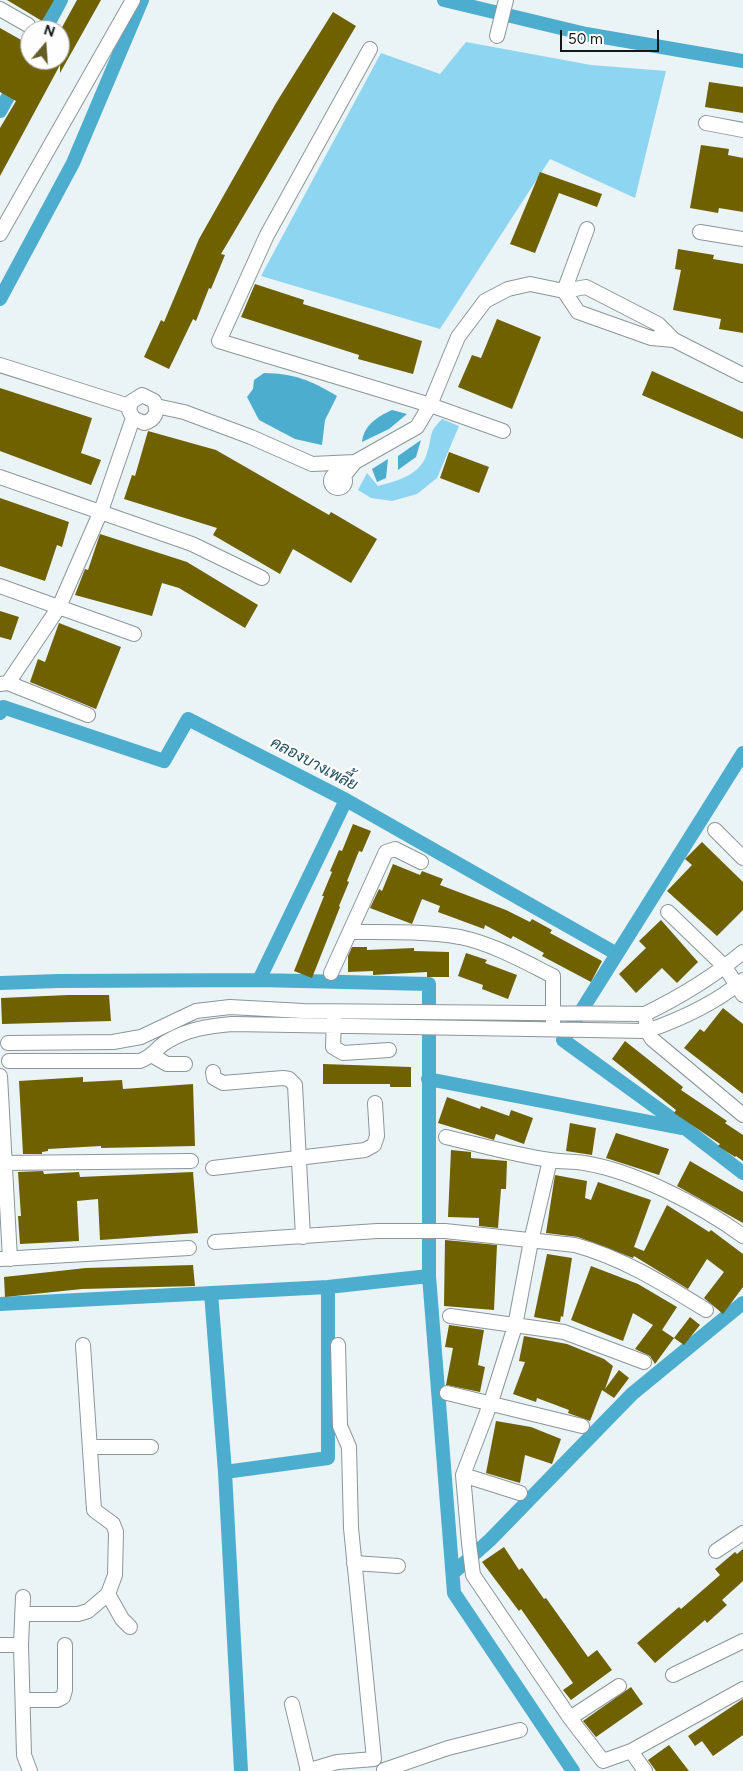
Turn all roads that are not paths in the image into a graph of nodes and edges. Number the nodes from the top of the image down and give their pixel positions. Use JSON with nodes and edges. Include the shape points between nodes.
{"nodes":[{"id":1,"x":133,"y":0,"type":"edge"},
{"id":2,"x":505,"y":2,"type":"edge"},
{"id":3,"x":0,"y":9,"type":"edge"},
{"id":4,"x":20,"y":20,"type":"edge"},
{"id":5,"x":497,"y":36,"type":"dead end"},
{"id":6,"x":370,"y":49,"type":"dead end"},
{"id":7,"x":706,"y":123,"type":"dead end"},
{"id":8,"x":743,"y":130,"type":"edge"},
{"id":9,"x":586,"y":229,"type":"dead end"},
{"id":10,"x":700,"y":232,"type":"dead end"},
{"id":11,"x":0,"y":234,"type":"edge"},
{"id":12,"x":743,"y":240,"type":"edge"},
{"id":13,"x":564,"y":292,"type":"junction"},
{"id":14,"x":613,"y":300,"type":"junction"},
{"id":15,"x":604,"y":322,"type":"junction"},
{"id":16,"x":674,"y":340,"type":"junction"},
{"id":17,"x":0,"y":365,"type":"edge"},
{"id":18,"x":743,"y":375,"type":"edge"},
{"id":19,"x":430,"y":405,"type":"junction"},
{"id":20,"x":156,"y":406,"type":"junction"},
{"id":21,"x":131,"y":412,"type":"junction"},
{"id":22,"x":503,"y":432,"type":"dead end"},
{"id":23,"x":355,"y":462,"type":"junction"},
{"id":24,"x":312,"y":464,"type":"junction"},
{"id":25,"x":0,"y":477,"type":"edge"},
{"id":26,"x":101,"y":511,"type":"junction"},
{"id":27,"x":262,"y":578,"type":"dead end"},
{"id":28,"x":0,"y":586,"type":"edge"},
{"id":29,"x":59,"y":608,"type":"junction"},
{"id":30,"x":134,"y":634,"type":"dead end"},
{"id":31,"x":4,"y":684,"type":"edge"},
{"id":32,"x":88,"y":715,"type":"dead end"},
{"id":33,"x":715,"y":830,"type":"dead end"},
{"id":34,"x":743,"y":858,"type":"edge"},
{"id":35,"x":421,"y":862,"type":"dead end"},
{"id":36,"x":668,"y":912,"type":"dead end"},
{"id":37,"x":351,"y":932,"type":"junction"},
{"id":38,"x":743,"y":952,"type":"edge"},
{"id":39,"x":725,"y":967,"type":"junction"},
{"id":40,"x":331,"y":973,"type":"dead end"},
{"id":41,"x":741,"y":987,"type":"edge"},
{"id":42,"x":334,"y":1011,"type":"junction"},
{"id":43,"x":559,"y":1013,"type":"junction"},
{"id":44,"x":645,"y":1014,"type":"junction"},
{"id":45,"x":333,"y":1026,"type":"junction"},
{"id":46,"x":558,"y":1030,"type":"junction"},
{"id":47,"x":647,"y":1031,"type":"junction"},
{"id":48,"x":4,"y":1041,"type":"edge"},
{"id":49,"x":389,"y":1050,"type":"dead end"},
{"id":50,"x":153,"y":1056,"type":"junction"},
{"id":51,"x":5,"y":1064,"type":"edge"},
{"id":52,"x":185,"y":1064,"type":"dead end"},
{"id":53,"x":214,"y":1072,"type":"dead end"},
{"id":54,"x":0,"y":1076,"type":"edge"},
{"id":55,"x":375,"y":1103,"type":"dead end"},
{"id":56,"x":743,"y":1115,"type":"edge"},
{"id":57,"x":446,"y":1137,"type":"dead end"},
{"id":58,"x":299,"y":1159,"type":"junction"},
{"id":59,"x":550,"y":1160,"type":"junction"},
{"id":60,"x":190,"y":1161,"type":"dead end"},
{"id":61,"x":2,"y":1163,"type":"edge"},
{"id":62,"x":213,"y":1168,"type":"dead end"},
{"id":63,"x":743,"y":1236,"type":"edge"},
{"id":64,"x":303,"y":1237,"type":"junction"},
{"id":65,"x":531,"y":1241,"type":"junction"},
{"id":66,"x":215,"y":1242,"type":"dead end"},
{"id":67,"x":189,"y":1248,"type":"dead end"},
{"id":68,"x":5,"y":1259,"type":"edge"},
{"id":69,"x":706,"y":1310,"type":"dead end"},
{"id":70,"x":450,"y":1316,"type":"dead end"},
{"id":71,"x":515,"y":1326,"type":"junction"},
{"id":72,"x":83,"y":1345,"type":"dead end"},
{"id":73,"x":338,"y":1345,"type":"dead end"},
{"id":74,"x":644,"y":1362,"type":"dead end"},
{"id":75,"x":447,"y":1392,"type":"dead end"},
{"id":76,"x":491,"y":1402,"type":"junction"},
{"id":77,"x":582,"y":1426,"type":"dead end"},
{"id":78,"x":90,"y":1447,"type":"junction"},
{"id":79,"x":151,"y":1447,"type":"dead end"},
{"id":80,"x":463,"y":1475,"type":"junction"},
{"id":81,"x":520,"y":1494,"type":"dead end"},
{"id":82,"x":743,"y":1533,"type":"edge"},
{"id":83,"x":716,"y":1551,"type":"dead end"},
{"id":84,"x":354,"y":1564,"type":"junction"},
{"id":85,"x":398,"y":1566,"type":"dead end"},
{"id":86,"x":108,"y":1594,"type":"junction"},
{"id":87,"x":22,"y":1598,"type":"dead end"},
{"id":88,"x":22,"y":1614,"type":"junction"},
{"id":89,"x":130,"y":1627,"type":"dead end"},
{"id":90,"x":743,"y":1641,"type":"edge"},
{"id":91,"x":64,"y":1644,"type":"dead end"},
{"id":92,"x":0,"y":1645,"type":"edge"},
{"id":93,"x":21,"y":1646,"type":"junction"},
{"id":94,"x":673,"y":1675,"type":"dead end"},
{"id":95,"x":619,"y":1686,"type":"dead end"},
{"id":96,"x":743,"y":1689,"type":"edge"},
{"id":97,"x":23,"y":1700,"type":"junction"},
{"id":98,"x":292,"y":1704,"type":"dead end"},
{"id":99,"x":570,"y":1718,"type":"junction"},
{"id":100,"x":520,"y":1730,"type":"dead end"},
{"id":101,"x":631,"y":1751,"type":"junction"},
{"id":102,"x":374,"y":1759,"type":"junction"},
{"id":103,"x":326,"y":1768,"type":"edge"},
{"id":104,"x":30,"y":1771,"type":"edge"},
{"id":105,"x":307,"y":1771,"type":"edge"},
{"id":106,"x":384,"y":1771,"type":"edge"},
{"id":107,"x":645,"y":1771,"type":"edge"}],
"edges":[{"from":1,"to":11,"type":"street"},
{"from":2,"to":5,"type":"street"},
{"from":3,"to":4,"type":"street"},
{"from":6,"to":19,"type":"street","via":[[267,235],[220,341]]},
{"from":7,"to":8,"type":"street"},
{"from":9,"to":13,"type":"street"},
{"from":10,"to":12,"type":"street"},
{"from":13,"to":14,"type":"street","via":[[586,287]]},
{"from":13,"to":15,"type":"street","via":[[578,312]]},
{"from":13,"to":19,"type":"street","via":[[530,284],[508,289],[485,301],[458,338]]},
{"from":14,"to":15,"type":"street"},
{"from":14,"to":16,"type":"street","via":[[658,324]]},
{"from":15,"to":16,"type":"street","via":[[651,338]]},
{"from":16,"to":18,"type":"street"},
{"from":17,"to":21,"type":"street"},
{"from":19,"to":22,"type":"street"},
{"from":19,"to":23,"type":"street","via":[[417,427]]},
{"from":20,"to":21,"type":"street","via":[[155,415],[148,422],[140,422]]},
{"from":20,"to":21,"type":"street","via":[[151,398],[142,395],[134,399]]},
{"from":20,"to":24,"type":"street","via":[[184,412]]},
{"from":21,"to":26,"type":"street"},
{"from":23,"to":24,"type":"street"},
{"from":23,"to":24,"type":"street","via":[[337,478]]},
{"from":25,"to":26,"type":"street"},
{"from":26,"to":27,"type":"street","via":[[192,544]]},
{"from":26,"to":29,"type":"street"},
{"from":28,"to":29,"type":"street"},
{"from":29,"to":30,"type":"street"},
{"from":29,"to":31,"type":"street"},
{"from":31,"to":32,"type":"street"},
{"from":33,"to":34,"type":"street"},
{"from":35,"to":37,"type":"street","via":[[395,849],[386,852]]},
{"from":36,"to":39,"type":"street"},
{"from":37,"to":40,"type":"street"},
{"from":37,"to":43,"type":"street","via":[[460,937],[506,952],[553,976]]},
{"from":38,"to":39,"type":"street"},
{"from":39,"to":41,"type":"street"},
{"from":39,"to":44,"type":"street","via":[[675,1000]]},
{"from":41,"to":47,"type":"street","via":[[682,1018]]},
{"from":42,"to":43,"type":"street"},
{"from":42,"to":45,"type":"street"},
{"from":42,"to":48,"type":"street","via":[[230,1007],[196,1011],[141,1037],[113,1042]]},
{"from":43,"to":44,"type":"street"},
{"from":43,"to":46,"type":"street"},
{"from":44,"to":47,"type":"street"},
{"from":45,"to":46,"type":"street"},
{"from":45,"to":49,"type":"street","via":[[333,1048],[336,1051]]},
{"from":45,"to":50,"type":"street","via":[[232,1024],[199,1028],[166,1041]]},
{"from":46,"to":47,"type":"street"},
{"from":47,"to":56,"type":"street","via":[[652,1040]]},
{"from":48,"to":51,"type":"street","via":[[12,1051]]},
{"from":50,"to":51,"type":"street","via":[[140,1061]]},
{"from":50,"to":52,"type":"street","via":[[167,1064]]},
{"from":53,"to":58,"type":"street","via":[[214,1078],[223,1083],[283,1078],[295,1085]]},
{"from":54,"to":61,"type":"street"},
{"from":55,"to":58,"type":"street","via":[[374,1145],[365,1150]]},
{"from":57,"to":59,"type":"street"},
{"from":58,"to":62,"type":"street"},
{"from":58,"to":64,"type":"street"},
{"from":59,"to":63,"type":"street","via":[[585,1163],[668,1192],[717,1217]]},
{"from":59,"to":65,"type":"street"},
{"from":60,"to":61,"type":"street"},
{"from":61,"to":68,"type":"street"},
{"from":64,"to":65,"type":"street","via":[[377,1230],[445,1231]]},
{"from":64,"to":66,"type":"street"},
{"from":65,"to":69,"type":"street","via":[[575,1246],[612,1257],[642,1271]]},
{"from":65,"to":71,"type":"street"},
{"from":67,"to":68,"type":"street"},
{"from":70,"to":71,"type":"street"},
{"from":71,"to":74,"type":"street","via":[[564,1332]]},
{"from":71,"to":76,"type":"street"},
{"from":72,"to":78,"type":"street"},
{"from":73,"to":84,"type":"street","via":[[340,1426],[349,1447]]},
{"from":75,"to":76,"type":"street"},
{"from":76,"to":77,"type":"street"},
{"from":76,"to":80,"type":"street"},
{"from":78,"to":79,"type":"street"},
{"from":78,"to":86,"type":"street","via":[[94,1510],[113,1524],[116,1532],[114,1575]]},
{"from":80,"to":81,"type":"street"},
{"from":80,"to":99,"type":"street","via":[[473,1575]]},
{"from":82,"to":83,"type":"street"},
{"from":84,"to":85,"type":"street"},
{"from":84,"to":102,"type":"street"},
{"from":86,"to":88,"type":"street","via":[[88,1611],[78,1614]]},
{"from":86,"to":89,"type":"street"},
{"from":87,"to":88,"type":"street"},
{"from":88,"to":93,"type":"street"},
{"from":90,"to":94,"type":"street"},
{"from":91,"to":97,"type":"street","via":[[63,1697],[57,1700]]},
{"from":92,"to":93,"type":"street"},
{"from":93,"to":97,"type":"street"},
{"from":95,"to":99,"type":"street"},
{"from":96,"to":101,"type":"street"},
{"from":97,"to":104,"type":"street","via":[[24,1756]]},
{"from":98,"to":105,"type":"street"},
{"from":99,"to":101,"type":"street","via":[[603,1761]]},
{"from":100,"to":106,"type":"street","via":[[440,1751]]},
{"from":101,"to":107,"type":"street"},
{"from":102,"to":103,"type":"street"},
{"from":102,"to":106,"type":"street"},
{"from":103,"to":105,"type":"street"}]}
